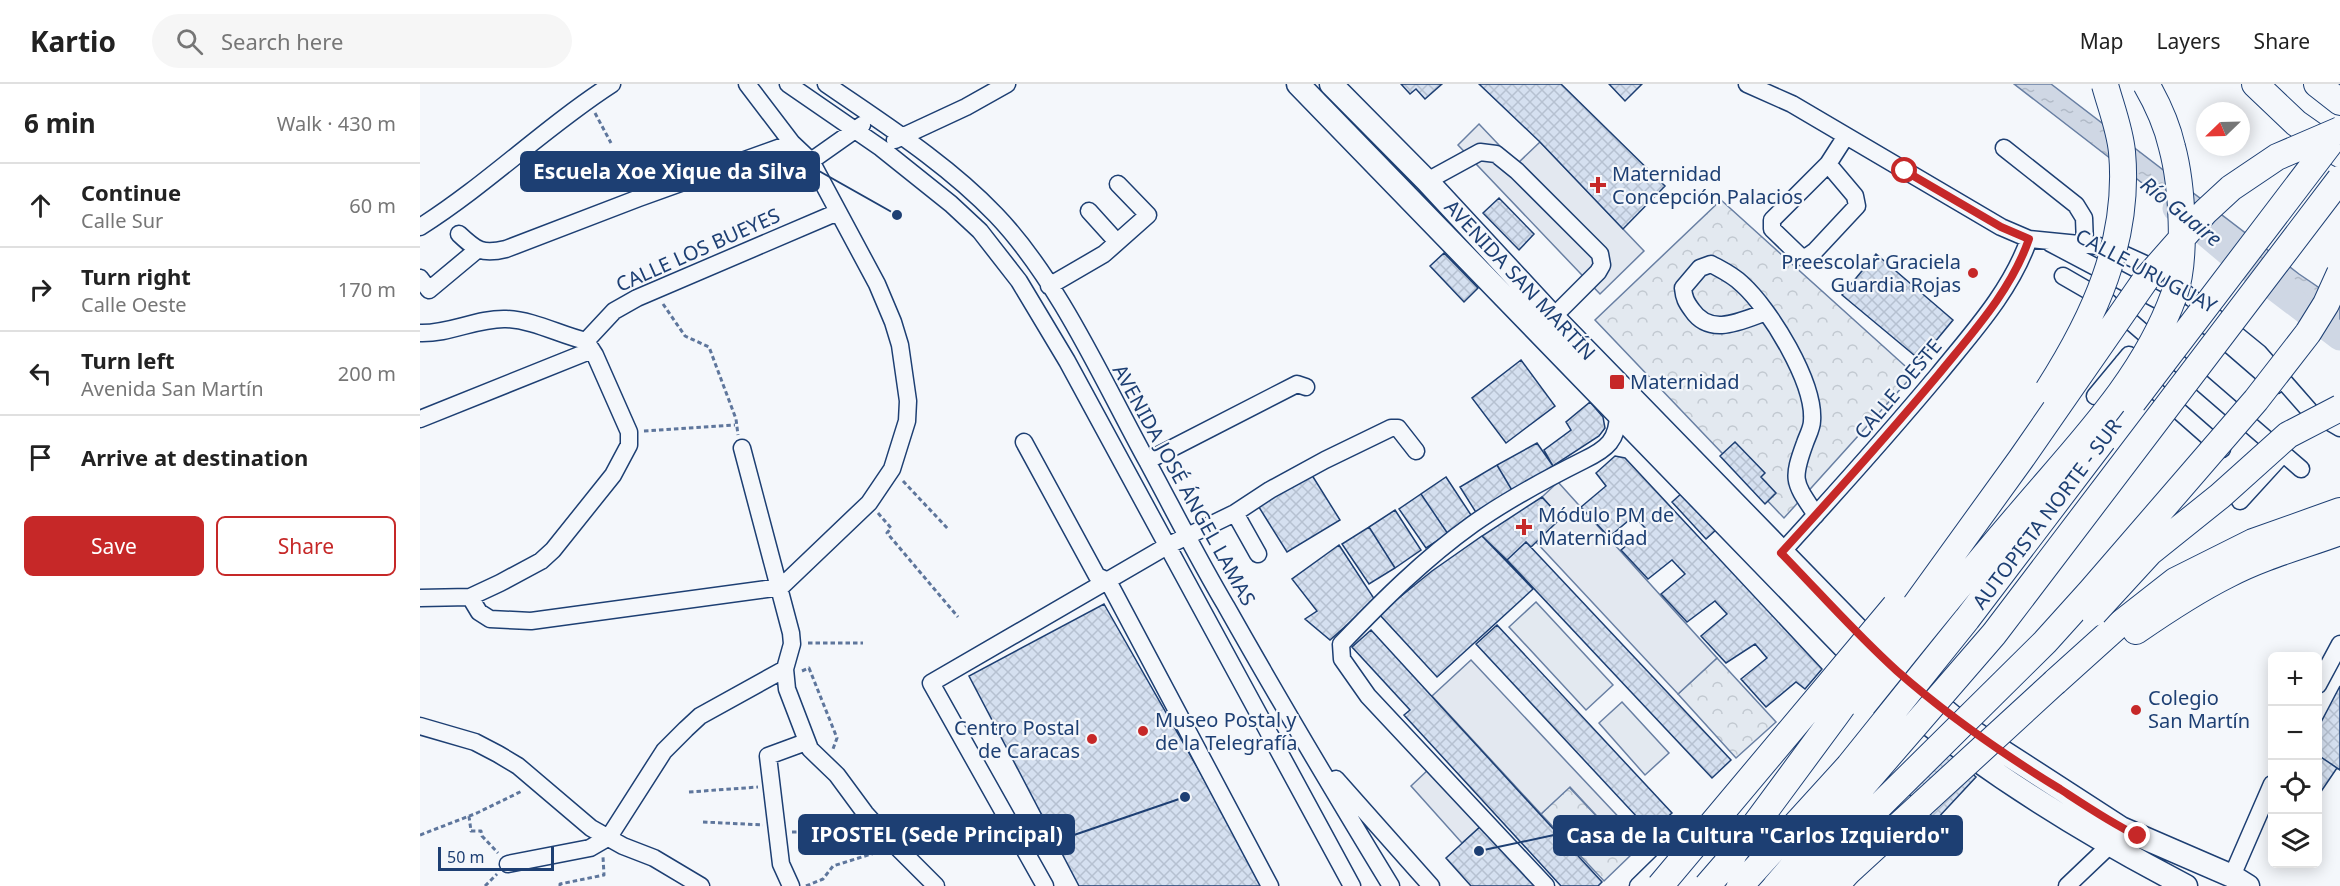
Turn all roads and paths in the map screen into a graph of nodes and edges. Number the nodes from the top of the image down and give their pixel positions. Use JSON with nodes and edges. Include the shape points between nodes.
{"nodes":[{"id":1,"x":612,"y":84,"type":"edge"},
{"id":2,"x":747,"y":84,"type":"edge"},
{"id":3,"x":788,"y":84,"type":"edge"},
{"id":4,"x":826,"y":84,"type":"edge"},
{"id":5,"x":1298,"y":84,"type":"edge"},
{"id":6,"x":1331,"y":84,"type":"edge"},
{"id":7,"x":1747,"y":84,"type":"edge"},
{"id":8,"x":2105,"y":84,"type":"edge"},
{"id":9,"x":2146,"y":84,"type":"edge"},
{"id":10,"x":2255,"y":84,"type":"edge"},
{"id":11,"x":2317,"y":84,"type":"edge"},
{"id":12,"x":1005,"y":85,"type":"edge"},
{"id":13,"x":588,"y":99,"type":"junction"},
{"id":14,"x":2340,"y":102,"type":"edge"},
{"id":15,"x":875,"y":118,"type":"junction"},
{"id":16,"x":855,"y":129,"type":"junction"},
{"id":17,"x":2340,"y":130,"type":"edge"},
{"id":18,"x":902,"y":136,"type":"junction"},
{"id":19,"x":1846,"y":136,"type":"junction"},
{"id":20,"x":611,"y":143,"type":"dead end"},
{"id":21,"x":792,"y":143,"type":"junction"},
{"id":22,"x":881,"y":148,"type":"junction"},
{"id":23,"x":2004,"y":148,"type":"dead end"},
{"id":24,"x":2340,"y":154,"type":"edge"},
{"id":25,"x":811,"y":161,"type":"junction"},
{"id":26,"x":1828,"y":164,"type":"junction"},
{"id":27,"x":2340,"y":180,"type":"edge"},
{"id":28,"x":1427,"y":181,"type":"junction"},
{"id":29,"x":1118,"y":184,"type":"dead end"},
{"id":30,"x":1089,"y":211,"type":"dead end"},
{"id":31,"x":838,"y":212,"type":"junction"},
{"id":32,"x":420,"y":227,"type":"edge"},
{"id":33,"x":459,"y":234,"type":"dead end"},
{"id":34,"x":2029,"y":239,"type":"junction"},
{"id":35,"x":2047,"y":241,"type":"junction"},
{"id":36,"x":1116,"y":242,"type":"junction"},
{"id":37,"x":2085,"y":244,"type":"junction"},
{"id":38,"x":477,"y":250,"type":"junction"},
{"id":39,"x":2340,"y":273,"type":"edge"},
{"id":40,"x":2063,"y":276,"type":"dead end"},
{"id":41,"x":420,"y":278,"type":"edge"},
{"id":42,"x":1049,"y":286,"type":"junction"},
{"id":43,"x":656,"y":290,"type":"junction"},
{"id":44,"x":1766,"y":312,"type":"junction"},
{"id":45,"x":1553,"y":317,"type":"junction"},
{"id":46,"x":420,"y":333,"type":"edge"},
{"id":47,"x":2146,"y":335,"type":"junction"},
{"id":48,"x":589,"y":346,"type":"junction"},
{"id":49,"x":2123,"y":362,"type":"junction"},
{"id":50,"x":1306,"y":387,"type":"dead end"},
{"id":51,"x":2279,"y":388,"type":"junction"},
{"id":52,"x":2095,"y":396,"type":"dead end"},
{"id":53,"x":2340,"y":408,"type":"edge"},
{"id":54,"x":2309,"y":410,"type":"junction"},
{"id":55,"x":1618,"y":413,"type":"junction"},
{"id":56,"x":420,"y":419,"type":"edge"},
{"id":57,"x":2247,"y":422,"type":"junction"},
{"id":58,"x":735,"y":425,"type":"junction"},
{"id":59,"x":2340,"y":428,"type":"edge"},
{"id":60,"x":628,"y":432,"type":"junction"},
{"id":61,"x":1024,"y":442,"type":"dead end"},
{"id":62,"x":742,"y":448,"type":"joint"},
{"id":63,"x":2222,"y":449,"type":"junction"},
{"id":64,"x":1416,"y":452,"type":"dead end"},
{"id":65,"x":2283,"y":454,"type":"junction"},
{"id":66,"x":1147,"y":461,"type":"junction"},
{"id":67,"x":892,"y":469,"type":"junction"},
{"id":68,"x":2301,"y":469,"type":"dead end"},
{"id":69,"x":2199,"y":474,"type":"dead end"},
{"id":70,"x":2240,"y":501,"type":"dead end"},
{"id":71,"x":869,"y":503,"type":"junction"},
{"id":72,"x":1987,"y":506,"type":"junction"},
{"id":73,"x":2340,"y":511,"type":"edge"},
{"id":74,"x":1235,"y":513,"type":"junction"},
{"id":75,"x":1816,"y":515,"type":"junction"},
{"id":76,"x":949,"y":530,"type":"dead end"},
{"id":77,"x":2340,"y":532,"type":"edge"},
{"id":78,"x":1188,"y":535,"type":"junction"},
{"id":79,"x":1167,"y":546,"type":"junction"},
{"id":80,"x":1781,"y":553,"type":"junction"},
{"id":81,"x":1258,"y":554,"type":"dead end"},
{"id":82,"x":1935,"y":559,"type":"junction"},
{"id":83,"x":1108,"y":581,"type":"junction"},
{"id":84,"x":781,"y":587,"type":"junction"},
{"id":85,"x":470,"y":597,"type":"junction"},
{"id":86,"x":420,"y":598,"type":"edge"},
{"id":87,"x":958,"y":617,"type":"dead end"},
{"id":88,"x":2045,"y":642,"type":"junction"},
{"id":89,"x":863,"y":643,"type":"dead end"},
{"id":90,"x":792,"y":644,"type":"junction"},
{"id":91,"x":2340,"y":644,"type":"edge"},
{"id":92,"x":1858,"y":664,"type":"junction"},
{"id":93,"x":785,"y":673,"type":"junction"},
{"id":94,"x":2322,"y":678,"type":"edge"},
{"id":95,"x":2055,"y":682,"type":"junction"},
{"id":96,"x":420,"y":726,"type":"edge"},
{"id":97,"x":806,"y":742,"type":"junction"},
{"id":98,"x":1310,"y":750,"type":"junction"},
{"id":99,"x":827,"y":765,"type":"junction"},
{"id":100,"x":537,"y":783,"type":"junction"},
{"id":101,"x":772,"y":786,"type":"junction"},
{"id":102,"x":689,"y":792,"type":"dead end"},
{"id":103,"x":2268,"y":796,"type":"edge"},
{"id":104,"x":469,"y":816,"type":"junction"},
{"id":105,"x":703,"y":822,"type":"dead end"},
{"id":106,"x":777,"y":829,"type":"junction"},
{"id":107,"x":832,"y":831,"type":"dead end"},
{"id":108,"x":420,"y":836,"type":"edge"},
{"id":109,"x":2115,"y":837,"type":"junction"},
{"id":110,"x":605,"y":839,"type":"junction"},
{"id":111,"x":897,"y":846,"type":"junction"},
{"id":112,"x":508,"y":864,"type":"joint"},
{"id":113,"x":1723,"y":880,"type":"edge"},
{"id":114,"x":2240,"y":881,"type":"edge"},
{"id":115,"x":560,"y":886,"type":"edge"},
{"id":116,"x":701,"y":886,"type":"edge"},
{"id":117,"x":792,"y":886,"type":"edge"},
{"id":118,"x":806,"y":886,"type":"edge"},
{"id":119,"x":936,"y":886,"type":"edge"},
{"id":120,"x":1045,"y":886,"type":"edge"},
{"id":121,"x":1270,"y":886,"type":"edge"},
{"id":122,"x":1352,"y":886,"type":"edge"},
{"id":123,"x":1391,"y":886,"type":"edge"},
{"id":124,"x":1431,"y":886,"type":"edge"},
{"id":125,"x":1546,"y":886,"type":"edge"},
{"id":126,"x":1638,"y":886,"type":"edge"},
{"id":127,"x":1660,"y":886,"type":"edge"},
{"id":128,"x":1776,"y":886,"type":"edge"},
{"id":129,"x":1806,"y":886,"type":"edge"},
{"id":130,"x":1835,"y":886,"type":"edge"},
{"id":131,"x":2067,"y":886,"type":"edge"},
{"id":132,"x":2186,"y":886,"type":"edge"}],
"edges":[{"from":1,"to":13,"type":"street"},
{"from":2,"to":21,"type":"street"},
{"from":3,"to":16,"type":"street"},
{"from":4,"to":15,"type":"street","name":"AVENIDA JOSÉ ÁNGEL LAMAS"},
{"from":5,"to":55,"type":"main road","name":"AVENIDA SAN MARTÍN"},
{"from":6,"to":28,"type":"main road","name":"AVENIDA SAN MARTÍN"},
{"from":7,"to":19,"type":"street","name":"CALLE URUGUAY","via":[[1792,104]]},
{"from":8,"to":82,"type":"highway","bridge":true,"via":[[2122,151],[2121,214],[2105,281],[2066,362],[2010,452]]},
{"from":9,"to":113,"type":"highway","bridge":true,"via":[[2172,147],[2183,240],[2175,293],[2158,332],[2121,395],[1953,592]]},
{"from":10,"to":24,"type":"highway","via":[[2296,123]]},
{"from":11,"to":14,"type":"highway"},
{"from":12,"to":18,"type":"street"},
{"from":13,"to":20,"type":"path"},
{"from":13,"to":32,"type":"street","via":[[475,190]]},
{"from":15,"to":16,"type":"street"},
{"from":15,"to":18,"type":"street","name":"AVENIDA JOSÉ ÁNGEL LAMAS"},
{"from":16,"to":22,"type":"street"},
{"from":16,"to":25,"type":"street"},
{"from":17,"to":72,"type":"highway","bridge":true,"via":[[2277,157],[2231,188],[2205,212],[2146,279]]},
{"from":17,"to":113,"type":"highway","name":"AUTOPISTA NORTE - SUR","bridge":true,"via":[[1967,619],[1849,766]]},
{"from":18,"to":22,"type":"street"},
{"from":18,"to":42,"type":"street","name":"AVENIDA JOSÉ ÁNGEL LAMAS","via":[[996,215]]},
{"from":19,"to":26,"type":"street"},
{"from":19,"to":34,"type":"street","name":"CALLE URUGUAY","via":[[2001,227]]},
{"from":21,"to":25,"type":"street"},
{"from":21,"to":38,"type":"street","via":[[506,249],[493,253]]},
{"from":22,"to":79,"type":"street","via":[[980,231],[1019,281]]},
{"from":23,"to":37,"type":"street","via":[[2076,205],[2084,218]]},
{"from":25,"to":31,"type":"street"},
{"from":26,"to":26,"type":"street","via":[[1772,220],[1772,229],[1801,257],[1815,251],[1857,206],[1855,196]]},
{"from":27,"to":128,"type":"highway","name":"AUTOPISTA NORTE - SUR","bridge":true,"via":[[1994,634]]},
{"from":28,"to":45,"type":"main road","name":"AVENIDA SAN MARTÍN"},
{"from":28,"to":45,"type":"street","via":[[1480,152],[1496,154],[1600,254],[1602,265],[1598,272]]},
{"from":29,"to":36,"type":"street","via":[[1148,215]]},
{"from":30,"to":36,"type":"street"},
{"from":31,"to":43,"type":"street","name":"CALLE LOS BUEYES"},
{"from":31,"to":67,"type":"street","via":[[877,284],[900,345],[907,421]]},
{"from":33,"to":38,"type":"street"},
{"from":34,"to":35,"type":"street","name":"CALLE URUGUAY"},
{"from":34,"to":75,"type":"street","name":"CALLE OESTE","via":[[2022,260],[1974,331]]},
{"from":35,"to":37,"type":"street","name":"CALLE URUGUAY"},
{"from":35,"to":51,"type":"street","name":"CALLE URUGUAY","via":[[2209,327]]},
{"from":36,"to":42,"type":"street","via":[[1104,254]]},
{"from":37,"to":54,"type":"street","name":"CALLE URUGUAY","via":[[2123,254],[2172,282],[2259,353]]},
{"from":38,"to":41,"type":"street","via":[[429,290]]},
{"from":39,"to":88,"type":"highway","bridge":true,"via":[[2308,333],[2256,400]]},
{"from":40,"to":47,"type":"street","via":[[2108,302]]},
{"from":42,"to":66,"type":"street","name":"AVENIDA JOSÉ ÁNGEL LAMAS"},
{"from":43,"to":48,"type":"street","name":"CALLE LOS BUEYES","via":[[614,311]]},
{"from":43,"to":58,"type":"path","via":[[685,336],[709,347]]},
{"from":44,"to":44,"type":"street","via":[[1742,284],[1711,264],[1700,268],[1683,288],[1684,298],[1696,316],[1713,326],[1729,325]]},
{"from":44,"to":75,"type":"street","via":[[1788,347],[1810,395],[1812,423],[1795,473],[1799,488]]},
{"from":45,"to":80,"type":"main road","name":"AVENIDA SAN MARTÍN"},
{"from":46,"to":48,"type":"street","via":[[507,319],[524,321]]},
{"from":47,"to":49,"type":"street"},
{"from":47,"to":57,"type":"street"},
{"from":48,"to":56,"type":"street"},
{"from":48,"to":60,"type":"street"},
{"from":49,"to":52,"type":"street"},
{"from":49,"to":63,"type":"street"},
{"from":50,"to":66,"type":"street","via":[[1297,384]]},
{"from":51,"to":54,"type":"street","name":"CALLE URUGUAY"},
{"from":51,"to":57,"type":"street"},
{"from":53,"to":88,"type":"highway","bridge":true,"via":[[2288,435],[2150,552],[2086,620]]},
{"from":54,"to":59,"type":"street"},
{"from":55,"to":92,"type":"main road","name":"AVENIDA SAN MARTÍN"},
{"from":55,"to":125,"type":"street","via":[[1616,435],[1595,455],[1550,477],[1473,524],[1394,589],[1341,644],[1342,659],[1368,696]]},
{"from":57,"to":63,"type":"street"},
{"from":57,"to":65,"type":"street"},
{"from":58,"to":60,"type":"path"},
{"from":58,"to":62,"type":"path"},
{"from":60,"to":85,"type":"street","via":[[629,445],[613,475],[553,550],[541,561]]},
{"from":61,"to":83,"type":"street","via":[[1098,576]]},
{"from":62,"to":84,"type":"street"},
{"from":63,"to":69,"type":"street"},
{"from":64,"to":74,"type":"street","via":[[1398,428],[1391,428],[1288,480]]},
{"from":65,"to":68,"type":"street"},
{"from":65,"to":70,"type":"street"},
{"from":66,"to":78,"type":"street","name":"AVENIDA JOSÉ ÁNGEL LAMAS"},
{"from":67,"to":71,"type":"street"},
{"from":67,"to":76,"type":"path"},
{"from":71,"to":84,"type":"street"},
{"from":71,"to":87,"type":"path","via":[[891,528],[887,533]]},
{"from":72,"to":82,"type":"highway","via":[[1972,515]]},
{"from":72,"to":113,"type":"highway","bridge":true},
{"from":73,"to":95,"type":"highway","via":[[2253,543],[2175,581]]},
{"from":74,"to":78,"type":"street"},
{"from":74,"to":81,"type":"street"},
{"from":75,"to":80,"type":"street","name":"CALLE OESTE"},
{"from":77,"to":95,"type":"highway","via":[[2227,574],[2163,612],[2080,674]]},
{"from":78,"to":79,"type":"street"},
{"from":78,"to":98,"type":"street","name":"AVENIDA JOSÉ ÁNGEL LAMAS"},
{"from":79,"to":83,"type":"street"},
{"from":79,"to":122,"type":"street"},
{"from":80,"to":109,"type":"main road","name":"AVENIDA SAN MARTÍN","via":[[1874,649],[1923,693]]},
{"from":82,"to":127,"type":"highway","bridge":true},
{"from":83,"to":120,"type":"street","via":[[931,683]]},
{"from":83,"to":121,"type":"street"},
{"from":84,"to":85,"type":"street","via":[[531,621],[490,619],[479,612]]},
{"from":84,"to":90,"type":"street"},
{"from":85,"to":86,"type":"street"},
{"from":88,"to":129,"type":"highway","bridge":true,"via":[[1858,827]]},
{"from":89,"to":90,"type":"path"},
{"from":90,"to":93,"type":"street"},
{"from":91,"to":94,"type":"street"},
{"from":92,"to":109,"type":"main road","name":"AVENIDA SAN MARTÍN","via":[[1946,739],[2020,791]]},
{"from":92,"to":126,"type":"street","via":[[1848,668],[1759,770]]},
{"from":93,"to":97,"type":"street"},
{"from":93,"to":99,"type":"path","via":[[809,668],[837,738]]},
{"from":93,"to":110,"type":"street","via":[[700,716],[664,751]]},
{"from":95,"to":130,"type":"highway","bridge":true},
{"from":96,"to":100,"type":"street","via":[[475,742],[518,766]]},
{"from":97,"to":99,"type":"street"},
{"from":97,"to":101,"type":"street","via":[[768,756]]},
{"from":98,"to":123,"type":"street","name":"AVENIDA JOSÉ ÁNGEL LAMAS"},
{"from":98,"to":124,"type":"street"},
{"from":99,"to":111,"type":"street"},
{"from":100,"to":104,"type":"path"},
{"from":100,"to":110,"type":"street"},
{"from":101,"to":102,"type":"path"},
{"from":101,"to":106,"type":"street"},
{"from":103,"to":114,"type":"street"},
{"from":104,"to":108,"type":"path"},
{"from":104,"to":112,"type":"path","via":[[471,831],[481,831]]},
{"from":105,"to":106,"type":"path"},
{"from":106,"to":107,"type":"path"},
{"from":106,"to":117,"type":"street","via":[[781,864]]},
{"from":109,"to":114,"type":"main road","name":"AVENIDA SAN MARTÍN"},
{"from":109,"to":131,"type":"street"},
{"from":109,"to":132,"type":"main road","name":"AVENIDA SAN MARTÍN"},
{"from":110,"to":112,"type":"street","via":[[590,848]]},
{"from":110,"to":115,"type":"path","via":[[604,875]]},
{"from":110,"to":116,"type":"street","via":[[654,858]]},
{"from":111,"to":118,"type":"path","via":[[833,866],[823,879]]},
{"from":111,"to":119,"type":"street"}]}
